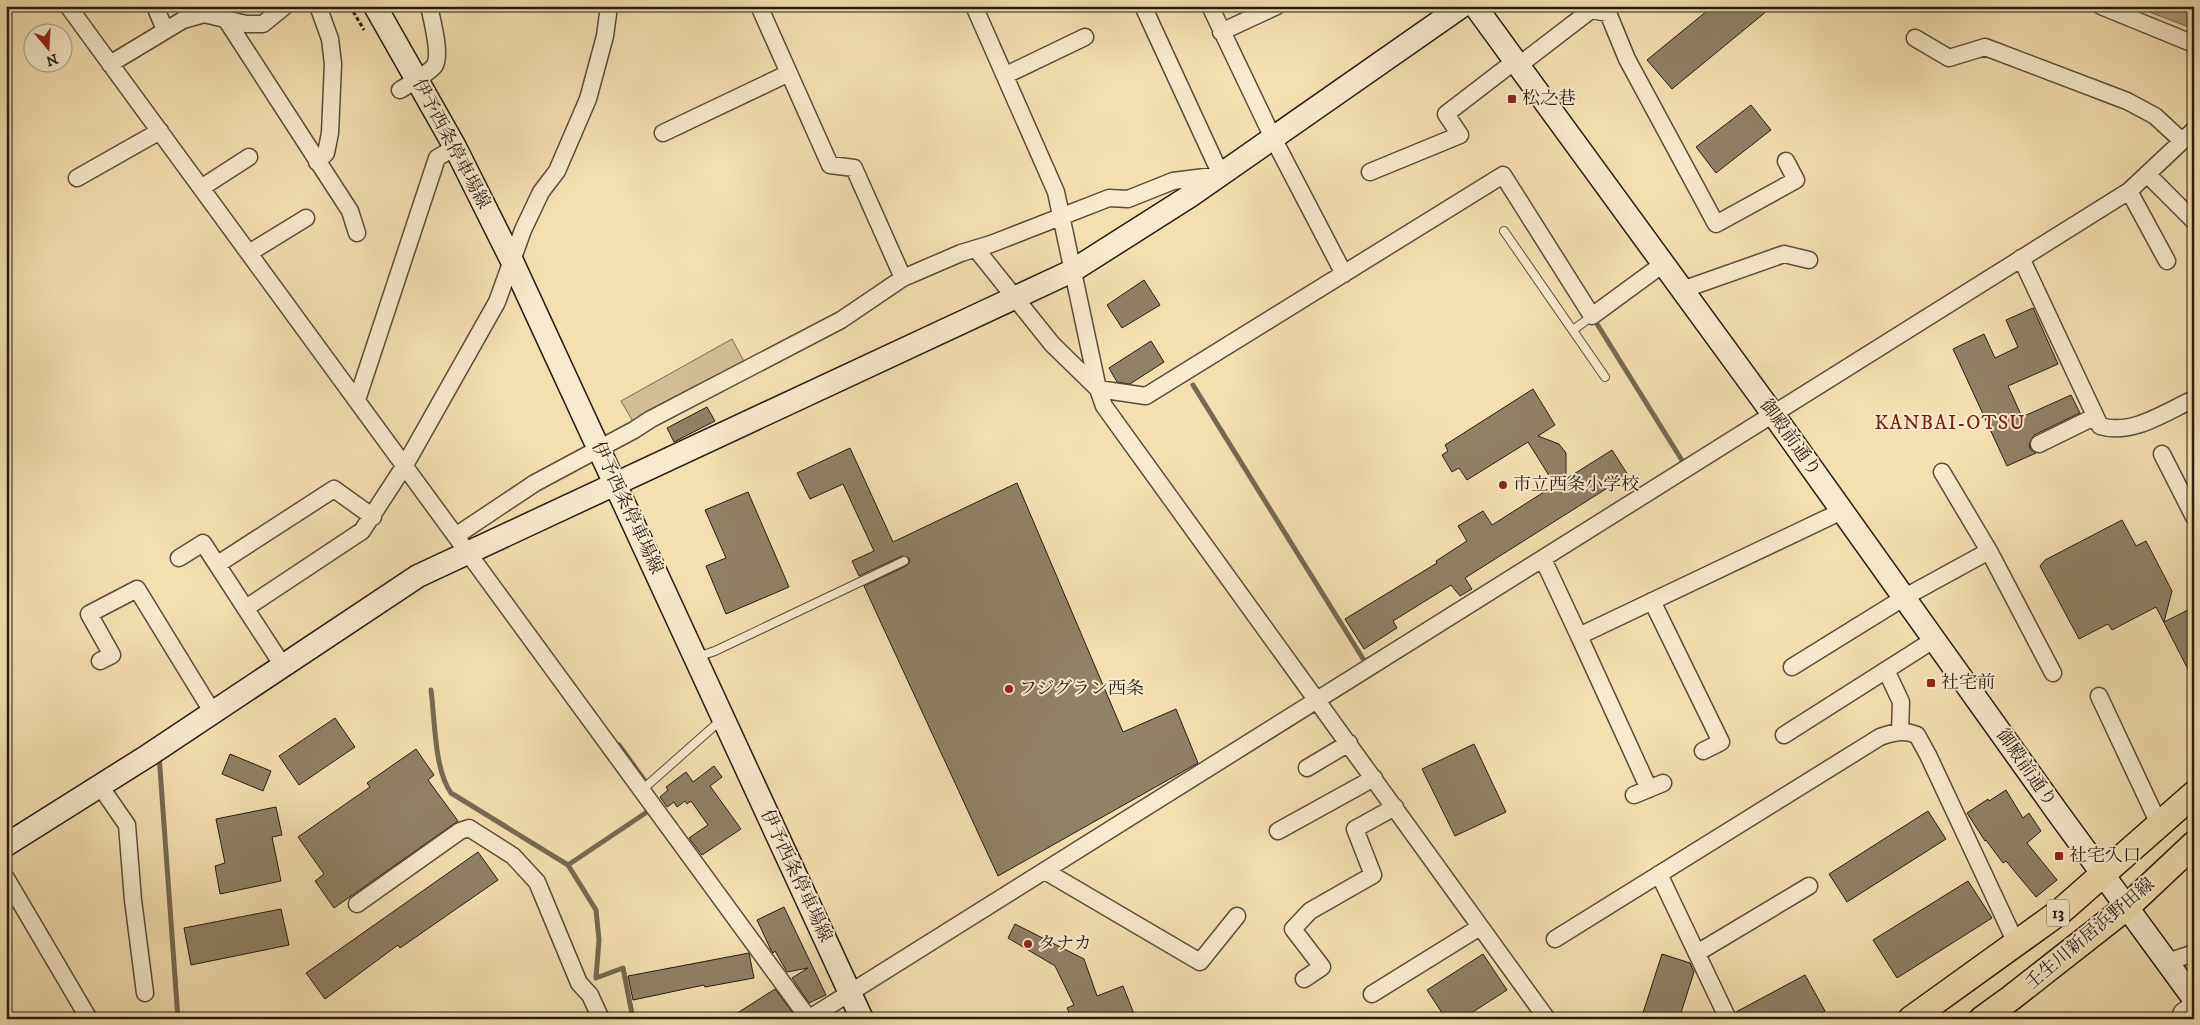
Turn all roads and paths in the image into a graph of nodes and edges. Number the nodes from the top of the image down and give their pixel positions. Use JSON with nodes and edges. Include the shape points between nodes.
{"nodes":[{"id":1,"x":68,"y":6,"type":"edge"},
{"id":2,"x":155,"y":6,"type":"edge"},
{"id":3,"x":285,"y":6,"type":"edge"},
{"id":4,"x":318,"y":6,"type":"edge"},
{"id":5,"x":375,"y":6,"type":"edge"},
{"id":6,"x":429,"y":6,"type":"edge"},
{"id":7,"x":609,"y":6,"type":"edge"},
{"id":8,"x":759,"y":6,"type":"edge"},
{"id":9,"x":974,"y":6,"type":"edge"},
{"id":10,"x":1143,"y":6,"type":"edge"},
{"id":11,"x":1210,"y":6,"type":"edge"},
{"id":12,"x":1277,"y":6,"type":"edge"},
{"id":13,"x":1462,"y":6,"type":"edge"},
{"id":14,"x":1474,"y":6,"type":"edge"},
{"id":15,"x":2101,"y":6,"type":"edge"},
{"id":16,"x":1590,"y":8,"type":"edge"},
{"id":17,"x":267,"y":12,"type":"edge"},
{"id":18,"x":225,"y":18,"type":"junction"},
{"id":19,"x":165,"y":30,"type":"junction"},
{"id":20,"x":1222,"y":32,"type":"junction"},
{"id":21,"x":1086,"y":37,"type":"dead end"},
{"id":22,"x":1915,"y":38,"type":"dead end"},
{"id":23,"x":2194,"y":44,"type":"edge"},
{"id":24,"x":110,"y":64,"type":"junction"},
{"id":25,"x":1517,"y":64,"type":"junction"},
{"id":26,"x":789,"y":73,"type":"junction"},
{"id":27,"x":1006,"y":75,"type":"junction"},
{"id":28,"x":408,"y":85,"type":"junction"},
{"id":29,"x":160,"y":131,"type":"junction"},
{"id":30,"x":663,"y":134,"type":"dead end"},
{"id":31,"x":2188,"y":135,"type":"edge"},
{"id":32,"x":1273,"y":138,"type":"junction"},
{"id":33,"x":455,"y":147,"type":"junction"},
{"id":34,"x":249,"y":157,"type":"dead end"},
{"id":35,"x":1786,"y":161,"type":"dead end"},
{"id":36,"x":317,"y":162,"type":"junction"},
{"id":37,"x":1370,"y":172,"type":"dead end"},
{"id":38,"x":2147,"y":174,"type":"junction"},
{"id":39,"x":1221,"y":175,"type":"junction"},
{"id":40,"x":78,"y":178,"type":"dead end"},
{"id":41,"x":201,"y":188,"type":"junction"},
{"id":42,"x":2129,"y":191,"type":"junction"},
{"id":43,"x":1060,"y":217,"type":"junction"},
{"id":44,"x":306,"y":218,"type":"dead end"},
{"id":45,"x":2194,"y":221,"type":"edge"},
{"id":46,"x":1504,"y":230,"type":"dead end"},
{"id":47,"x":356,"y":233,"type":"dead end"},
{"id":48,"x":976,"y":249,"type":"junction"},
{"id":49,"x":249,"y":253,"type":"junction"},
{"id":50,"x":2021,"y":258,"type":"junction"},
{"id":51,"x":1809,"y":260,"type":"dead end"},
{"id":52,"x":512,"y":261,"type":"junction"},
{"id":53,"x":2167,"y":261,"type":"dead end"},
{"id":54,"x":1663,"y":264,"type":"junction"},
{"id":55,"x":1072,"y":271,"type":"junction"},
{"id":56,"x":1344,"y":274,"type":"junction"},
{"id":57,"x":904,"y":278,"type":"junction"},
{"id":58,"x":1682,"y":290,"type":"junction"},
{"id":59,"x":1016,"y":298,"type":"junction"},
{"id":60,"x":1592,"y":316,"type":"junction"},
{"id":61,"x":1573,"y":330,"type":"junction"},
{"id":62,"x":1605,"y":377,"type":"dead end"},
{"id":63,"x":1098,"y":389,"type":"junction"},
{"id":64,"x":2194,"y":398,"type":"edge"},
{"id":65,"x":357,"y":400,"type":"junction"},
{"id":66,"x":1772,"y":414,"type":"junction"},
{"id":67,"x":2094,"y":417,"type":"junction"},
{"id":68,"x":2039,"y":444,"type":"dead end"},
{"id":69,"x":599,"y":448,"type":"junction"},
{"id":70,"x":2162,"y":454,"type":"dead end"},
{"id":71,"x":405,"y":465,"type":"junction"},
{"id":72,"x":1942,"y":472,"type":"dead end"},
{"id":73,"x":616,"y":484,"type":"junction"},
{"id":74,"x":1842,"y":511,"type":"junction"},
{"id":75,"x":373,"y":516,"type":"junction"},
{"id":76,"x":2194,"y":517,"type":"edge"},
{"id":77,"x":463,"y":544,"type":"junction"},
{"id":78,"x":1989,"y":551,"type":"junction"},
{"id":79,"x":179,"y":558,"type":"dead end"},
{"id":80,"x":1543,"y":559,"type":"junction"},
{"id":81,"x":904,"y":561,"type":"dead end"},
{"id":82,"x":218,"y":564,"type":"junction"},
{"id":83,"x":1905,"y":597,"type":"junction"},
{"id":84,"x":1652,"y":601,"type":"junction"},
{"id":85,"x":246,"y":608,"type":"junction"},
{"id":86,"x":1579,"y":636,"type":"junction"},
{"id":87,"x":1935,"y":639,"type":"junction"},
{"id":88,"x":696,"y":658,"type":"junction"},
{"id":89,"x":100,"y":661,"type":"dead end"},
{"id":90,"x":283,"y":666,"type":"junction"},
{"id":91,"x":1792,"y":667,"type":"dead end"},
{"id":92,"x":1886,"y":670,"type":"junction"},
{"id":93,"x":2053,"y":673,"type":"dead end"},
{"id":94,"x":2099,"y":696,"type":"dead end"},
{"id":95,"x":1318,"y":701,"type":"junction"},
{"id":96,"x":212,"y":713,"type":"junction"},
{"id":97,"x":723,"y":718,"type":"junction"},
{"id":98,"x":1900,"y":732,"type":"junction"},
{"id":99,"x":1784,"y":735,"type":"dead end"},
{"id":100,"x":1349,"y":744,"type":"junction"},
{"id":101,"x":1704,"y":751,"type":"dead end"},
{"id":102,"x":1307,"y":768,"type":"dead end"},
{"id":103,"x":1374,"y":778,"type":"junction"},
{"id":104,"x":100,"y":786,"type":"junction"},
{"id":105,"x":1649,"y":789,"type":"dead end"},
{"id":106,"x":642,"y":790,"type":"junction"},
{"id":107,"x":2194,"y":794,"type":"edge"},
{"id":108,"x":1394,"y":807,"type":"junction"},
{"id":109,"x":2159,"y":824,"type":"junction"},
{"id":110,"x":1278,"y":831,"type":"dead end"},
{"id":111,"x":2194,"y":844,"type":"edge"},
{"id":112,"x":6,"y":845,"type":"edge"},
{"id":113,"x":1045,"y":871,"type":"junction"},
{"id":114,"x":2101,"y":873,"type":"junction"},
{"id":115,"x":1659,"y":874,"type":"junction"},
{"id":116,"x":6,"y":878,"type":"edge"},
{"id":117,"x":1810,"y":886,"type":"dead end"},
{"id":118,"x":357,"y":904,"type":"dead end"},
{"id":119,"x":2127,"y":907,"type":"junction"},
{"id":120,"x":1237,"y":916,"type":"dead end"},
{"id":121,"x":1480,"y":927,"type":"junction"},
{"id":122,"x":1555,"y":939,"type":"dead end"},
{"id":123,"x":2016,"y":943,"type":"junction"},
{"id":124,"x":1697,"y":953,"type":"junction"},
{"id":125,"x":2194,"y":954,"type":"edge"},
{"id":126,"x":2167,"y":962,"type":"junction"},
{"id":127,"x":1304,"y":979,"type":"dead end"},
{"id":128,"x":145,"y":993,"type":"dead end"},
{"id":129,"x":850,"y":993,"type":"junction"},
{"id":130,"x":1372,"y":994,"type":"dead end"},
{"id":131,"x":2194,"y":999,"type":"edge"},
{"id":132,"x":2194,"y":1003,"type":"edge"},
{"id":133,"x":88,"y":1019,"type":"edge"},
{"id":134,"x":601,"y":1019,"type":"edge"},
{"id":135,"x":808,"y":1019,"type":"edge"},
{"id":136,"x":862,"y":1019,"type":"edge"},
{"id":137,"x":1547,"y":1019,"type":"edge"},
{"id":138,"x":1728,"y":1019,"type":"edge"},
{"id":139,"x":1911,"y":1019,"type":"edge"},
{"id":140,"x":1982,"y":1019,"type":"edge"},
{"id":141,"x":2179,"y":1019,"type":"edge"}],
"edges":[{"from":1,"to":24,"type":"street"},
{"from":2,"to":19,"type":"street"},
{"from":3,"to":17,"type":"street"},
{"from":4,"to":36,"type":"street","via":[[330,39],[334,64],[330,133],[326,153]]},
{"from":5,"to":28,"type":"street","name":"伊予西条停車場線"},
{"from":6,"to":28,"type":"street","via":[[436,59],[434,67]]},
{"from":7,"to":52,"type":"street","via":[[588,100],[557,171],[541,192]]},
{"from":8,"to":26,"type":"street"},
{"from":9,"to":27,"type":"street"},
{"from":10,"to":39,"type":"street"},
{"from":11,"to":20,"type":"street"},
{"from":12,"to":20,"type":"street"},
{"from":13,"to":32,"type":"street"},
{"from":14,"to":25,"type":"street","name":"御殿前通り"},
{"from":15,"to":23,"type":"street"},
{"from":16,"to":25,"type":"street"},
{"from":16,"to":35,"type":"street","via":[[1608,13],[1627,59],[1716,224],[1796,180]]},
{"from":17,"to":18,"type":"street","via":[[263,24],[246,24]]},
{"from":18,"to":19,"type":"street","via":[[204,14]]},
{"from":18,"to":36,"type":"street"},
{"from":19,"to":24,"type":"street"},
{"from":20,"to":32,"type":"street"},
{"from":21,"to":27,"type":"street"},
{"from":22,"to":31,"type":"street","via":[[1949,58],[1985,47],[2099,89]]},
{"from":24,"to":29,"type":"street"},
{"from":25,"to":37,"type":"street","via":[[1446,114],[1460,135]]},
{"from":25,"to":54,"type":"street","name":"御殿前通り"},
{"from":26,"to":30,"type":"street"},
{"from":26,"to":57,"type":"street","via":[[830,165],[854,168]]},
{"from":27,"to":43,"type":"street","via":[[1056,192]]},
{"from":28,"to":33,"type":"street","name":"伊予西条停車場線"},
{"from":29,"to":40,"type":"street"},
{"from":29,"to":41,"type":"street"},
{"from":31,"to":38,"type":"street"},
{"from":32,"to":39,"type":"street"},
{"from":32,"to":56,"type":"street"},
{"from":33,"to":52,"type":"street","name":"伊予西条停車場線"},
{"from":33,"to":65,"type":"street","via":[[437,158]]},
{"from":34,"to":41,"type":"street"},
{"from":36,"to":47,"type":"street","via":[[350,211]]},
{"from":38,"to":42,"type":"street"},
{"from":38,"to":45,"type":"street"},
{"from":39,"to":43,"type":"street","via":[[1173,181],[1128,199],[1109,198]]},
{"from":39,"to":55,"type":"street"},
{"from":41,"to":49,"type":"street"},
{"from":42,"to":50,"type":"street"},
{"from":42,"to":53,"type":"street"},
{"from":43,"to":48,"type":"street"},
{"from":43,"to":55,"type":"street"},
{"from":44,"to":49,"type":"street"},
{"from":46,"to":61,"type":"lane"},
{"from":48,"to":57,"type":"street","via":[[961,252]]},
{"from":48,"to":59,"type":"street"},
{"from":49,"to":65,"type":"street"},
{"from":50,"to":66,"type":"street"},
{"from":50,"to":67,"type":"street"},
{"from":51,"to":58,"type":"street","via":[[1784,254]]},
{"from":52,"to":69,"type":"street","name":"伊予西条停車場線"},
{"from":52,"to":71,"type":"street","via":[[497,302]]},
{"from":54,"to":58,"type":"street","name":"御殿前通り"},
{"from":54,"to":60,"type":"street"},
{"from":55,"to":59,"type":"street"},
{"from":55,"to":63,"type":"street"},
{"from":56,"to":60,"type":"street","via":[[1503,175]]},
{"from":56,"to":63,"type":"street","via":[[1146,396]]},
{"from":57,"to":69,"type":"street","via":[[840,320]]},
{"from":58,"to":66,"type":"street","name":"御殿前通り"},
{"from":59,"to":63,"type":"street","via":[[1052,344]]},
{"from":59,"to":73,"type":"street"},
{"from":60,"to":61,"type":"lane"},
{"from":61,"to":62,"type":"lane"},
{"from":63,"to":95,"type":"street","via":[[1116,424]]},
{"from":64,"to":67,"type":"street","via":[[2130,428],[2112,430],[2100,426]]},
{"from":65,"to":71,"type":"street"},
{"from":66,"to":74,"type":"street","name":"御殿前通り"},
{"from":66,"to":80,"type":"street"},
{"from":67,"to":68,"type":"street"},
{"from":69,"to":73,"type":"street","name":"伊予西条停車場線"},
{"from":69,"to":77,"type":"street","via":[[535,483]]},
{"from":70,"to":76,"type":"street"},
{"from":71,"to":75,"type":"street"},
{"from":71,"to":77,"type":"street"},
{"from":72,"to":78,"type":"street"},
{"from":73,"to":77,"type":"street"},
{"from":73,"to":88,"type":"street","name":"伊予西条停車場線"},
{"from":74,"to":83,"type":"street","name":"御殿前通り"},
{"from":74,"to":84,"type":"street"},
{"from":75,"to":82,"type":"street","via":[[334,489]]},
{"from":75,"to":85,"type":"street","via":[[362,531]]},
{"from":77,"to":90,"type":"street"},
{"from":77,"to":106,"type":"street"},
{"from":78,"to":83,"type":"street"},
{"from":78,"to":93,"type":"street"},
{"from":79,"to":82,"type":"street","via":[[203,543]]},
{"from":80,"to":86,"type":"street"},
{"from":80,"to":95,"type":"street"},
{"from":81,"to":88,"type":"lane"},
{"from":82,"to":85,"type":"street"},
{"from":83,"to":87,"type":"street","name":"御殿前通り"},
{"from":83,"to":91,"type":"street"},
{"from":84,"to":86,"type":"street"},
{"from":84,"to":101,"type":"street","via":[[1721,742]]},
{"from":85,"to":90,"type":"street"},
{"from":86,"to":105,"type":"street"},
{"from":87,"to":92,"type":"street"},
{"from":87,"to":114,"type":"street","name":"御殿前通り"},
{"from":88,"to":97,"type":"street","name":"伊予西条停車場線"},
{"from":89,"to":96,"type":"street","via":[[112,655],[90,614],[137,588]]},
{"from":90,"to":96,"type":"street"},
{"from":92,"to":98,"type":"street","via":[[1901,702]]},
{"from":92,"to":99,"type":"street"},
{"from":94,"to":109,"type":"street"},
{"from":95,"to":100,"type":"street"},
{"from":95,"to":113,"type":"street"},
{"from":96,"to":104,"type":"street"},
{"from":97,"to":106,"type":"lane"},
{"from":97,"to":129,"type":"street","name":"伊予西条停車場線"},
{"from":98,"to":115,"type":"street","via":[[1880,737]]},
{"from":98,"to":123,"type":"street","via":[[1917,734]]},
{"from":100,"to":102,"type":"street"},
{"from":100,"to":103,"type":"street"},
{"from":103,"to":108,"type":"street"},
{"from":103,"to":110,"type":"street"},
{"from":104,"to":112,"type":"street"},
{"from":104,"to":128,"type":"street","via":[[127,825]]},
{"from":106,"to":135,"type":"street"},
{"from":107,"to":109,"type":"main road","name":"壬生川新居浜野田線","number":"13"},
{"from":108,"to":121,"type":"street"},
{"from":108,"to":127,"type":"street","via":[[1355,829],[1373,875],[1310,911],[1293,930],[1322,966]]},
{"from":109,"to":114,"type":"main road","name":"壬生川新居浜野田線","number":"13"},
{"from":111,"to":119,"type":"main road","name":"壬生川新居浜野田線","number":"13"},
{"from":113,"to":120,"type":"street","via":[[1200,962]]},
{"from":113,"to":129,"type":"street"},
{"from":114,"to":119,"type":"street","name":"御殿前通り"},
{"from":114,"to":123,"type":"main road","name":"壬生川新居浜野田線","number":"13","via":[[2061,911]]},
{"from":115,"to":122,"type":"street"},
{"from":115,"to":124,"type":"street"},
{"from":116,"to":133,"type":"street"},
{"from":117,"to":124,"type":"street"},
{"from":118,"to":134,"type":"street","via":[[460,831],[469,828],[513,856],[538,882],[579,983],[590,995]]},
{"from":119,"to":126,"type":"street","name":"御殿前通り"},
{"from":119,"to":140,"type":"main road","name":"壬生川新居浜野田線","number":"13"},
{"from":121,"to":130,"type":"street"},
{"from":121,"to":137,"type":"street"},
{"from":123,"to":139,"type":"main road","name":"壬生川新居浜野田線","number":"13"},
{"from":124,"to":138,"type":"street"},
{"from":125,"to":126,"type":"street"},
{"from":126,"to":131,"type":"street","name":"御殿前通り"},
{"from":129,"to":135,"type":"street"},
{"from":129,"to":136,"type":"street","name":"伊予西条停車場線"},
{"from":132,"to":141,"type":"street","via":[[2182,1012]]}]}
